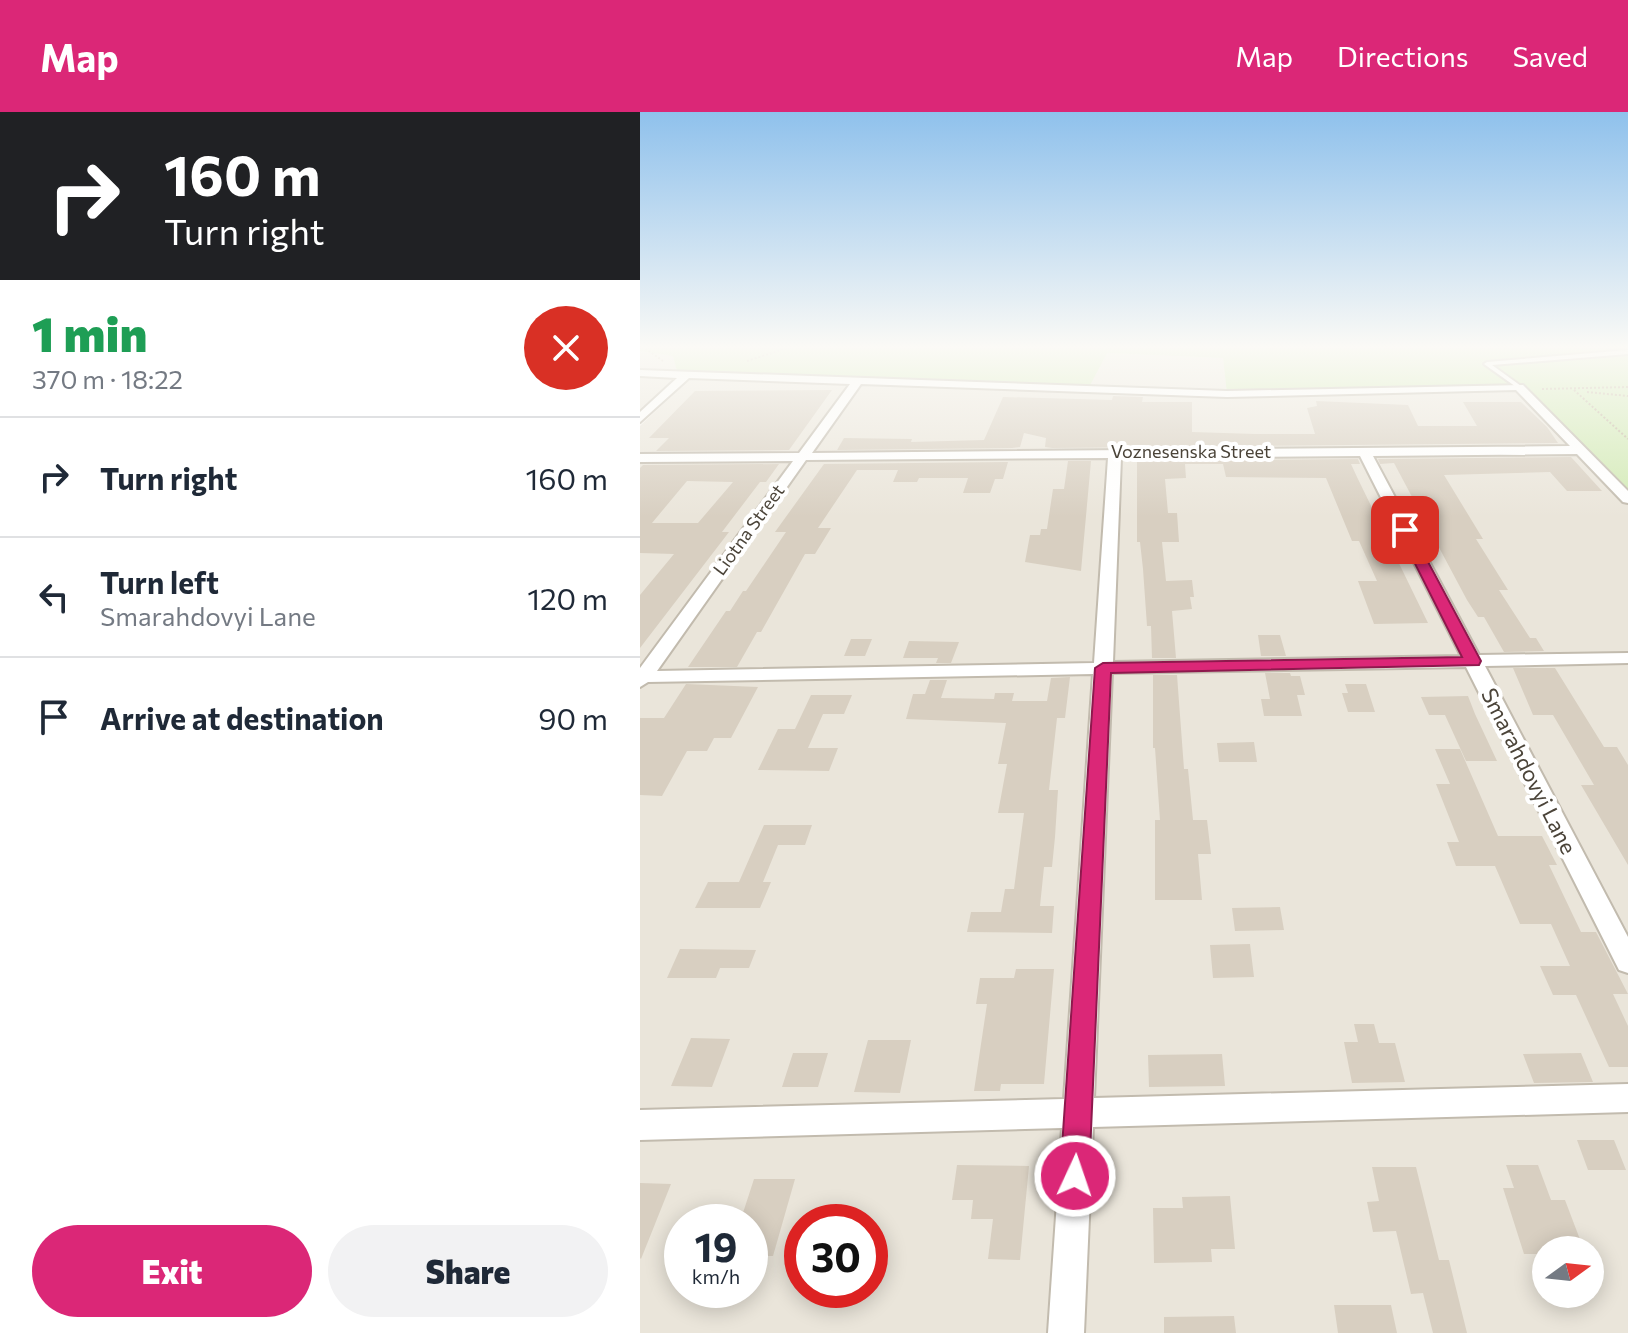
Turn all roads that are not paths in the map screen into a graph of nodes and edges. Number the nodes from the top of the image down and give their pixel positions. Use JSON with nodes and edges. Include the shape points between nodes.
{"nodes":[{"id":1,"x":656,"y":403,"type":"edge"},
{"id":2,"x":841,"y":403,"type":"edge"},
{"id":3,"x":1534,"y":403,"type":"edge"},
{"id":4,"x":640,"y":418,"type":"edge"},
{"id":5,"x":1579,"y":450,"type":"junction"},
{"id":6,"x":1364,"y":451,"type":"junction"},
{"id":7,"x":1115,"y":453,"type":"junction"},
{"id":8,"x":803,"y":455,"type":"junction"},
{"id":9,"x":640,"y":458,"type":"edge"},
{"id":10,"x":1628,"y":499,"type":"edge"},
{"id":11,"x":1628,"y":658,"type":"edge"},
{"id":12,"x":1473,"y":661,"type":"junction"},
{"id":13,"x":1103,"y":668,"type":"junction"},
{"id":14,"x":641,"y":678,"type":"edge"},
{"id":15,"x":1628,"y":962,"type":"edge"},
{"id":16,"x":1628,"y":1098,"type":"edge"},
{"id":17,"x":1078,"y":1113,"type":"junction"},
{"id":18,"x":640,"y":1125,"type":"edge"},
{"id":19,"x":1066,"y":1333,"type":"edge"}],
"edges":[{"from":1,"to":4,"type":"street"},
{"from":2,"to":8,"type":"street","name":"Liotna Street"},
{"from":3,"to":5,"type":"street"},
{"from":5,"to":6,"type":"street","name":"Voznesenska Street"},
{"from":5,"to":10,"type":"street"},
{"from":6,"to":7,"type":"street","name":"Voznesenska Street"},
{"from":6,"to":12,"type":"street","name":"Smarahdovyi Lane"},
{"from":7,"to":8,"type":"street","name":"Voznesenska Street"},
{"from":7,"to":13,"type":"street"},
{"from":8,"to":9,"type":"street","name":"Voznesenska Street"},
{"from":8,"to":14,"type":"street","name":"Liotna Street"},
{"from":11,"to":12,"type":"street"},
{"from":12,"to":13,"type":"street"},
{"from":12,"to":15,"type":"street","name":"Smarahdovyi Lane"},
{"from":13,"to":14,"type":"street"},
{"from":13,"to":17,"type":"street"},
{"from":16,"to":17,"type":"street"},
{"from":17,"to":18,"type":"street"},
{"from":17,"to":19,"type":"street"}]}
